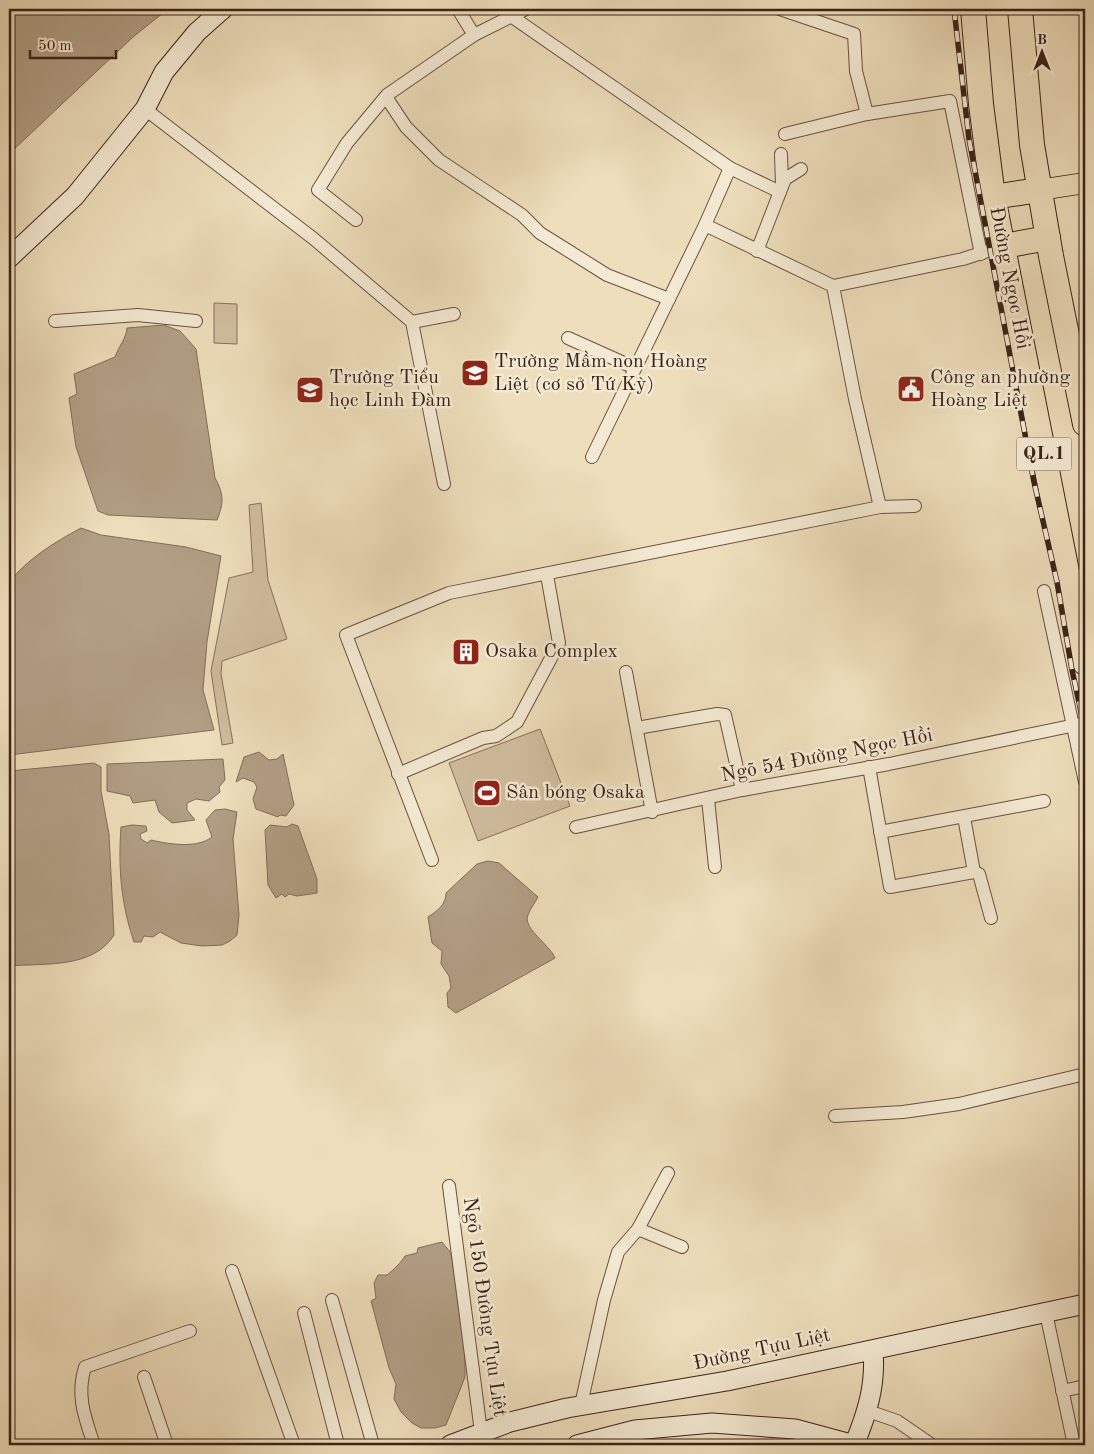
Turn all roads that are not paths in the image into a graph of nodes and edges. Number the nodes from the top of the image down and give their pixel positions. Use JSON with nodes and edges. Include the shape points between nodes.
{"nodes":[{"id":1,"x":223,"y":9,"type":"edge"},
{"id":2,"x":458,"y":9,"type":"edge"},
{"id":3,"x":526,"y":9,"type":"edge"},
{"id":4,"x":780,"y":9,"type":"edge"},
{"id":5,"x":973,"y":9,"type":"edge"},
{"id":6,"x":1020,"y":9,"type":"edge"},
{"id":7,"x":511,"y":16,"type":"junction"},
{"id":8,"x":474,"y":35,"type":"junction"},
{"id":9,"x":386,"y":97,"type":"junction"},
{"id":10,"x":145,"y":109,"type":"junction"},
{"id":11,"x":867,"y":114,"type":"junction"},
{"id":12,"x":785,"y":134,"type":"dead end"},
{"id":13,"x":780,"y":154,"type":"dead end"},
{"id":14,"x":730,"y":168,"type":"junction"},
{"id":15,"x":801,"y":169,"type":"dead end"},
{"id":16,"x":1085,"y":183,"type":"edge"},
{"id":17,"x":782,"y":186,"type":"junction"},
{"id":18,"x":1039,"y":190,"type":"junction"},
{"id":19,"x":993,"y":197,"type":"junction"},
{"id":20,"x":356,"y":220,"type":"dead end"},
{"id":21,"x":706,"y":222,"type":"junction"},
{"id":22,"x":1048,"y":238,"type":"junction"},
{"id":23,"x":992,"y":250,"type":"junction"},
{"id":24,"x":757,"y":251,"type":"junction"},
{"id":25,"x":9,"y":258,"type":"edge"},
{"id":26,"x":833,"y":286,"type":"junction"},
{"id":27,"x":669,"y":299,"type":"junction"},
{"id":28,"x":454,"y":314,"type":"dead end"},
{"id":29,"x":55,"y":321,"type":"dead end"},
{"id":30,"x":196,"y":321,"type":"dead end"},
{"id":31,"x":412,"y":322,"type":"junction"},
{"id":32,"x":568,"y":338,"type":"dead end"},
{"id":33,"x":636,"y":368,"type":"junction"},
{"id":34,"x":1085,"y":424,"type":"edge"},
{"id":35,"x":592,"y":457,"type":"dead end"},
{"id":36,"x":444,"y":484,"type":"dead end"},
{"id":37,"x":915,"y":506,"type":"dead end"},
{"id":38,"x":880,"y":507,"type":"junction"},
{"id":39,"x":547,"y":575,"type":"junction"},
{"id":40,"x":1044,"y":590,"type":"dead end"},
{"id":41,"x":1085,"y":662,"type":"edge"},
{"id":42,"x":626,"y":672,"type":"dead end"},
{"id":43,"x":1079,"y":725,"type":"edge"},
{"id":44,"x":636,"y":728,"type":"junction"},
{"id":45,"x":869,"y":767,"type":"junction"},
{"id":46,"x":398,"y":774,"type":"junction"},
{"id":47,"x":1085,"y":782,"type":"edge"},
{"id":48,"x":742,"y":790,"type":"junction"},
{"id":49,"x":708,"y":799,"type":"junction"},
{"id":50,"x":1044,"y":801,"type":"dead end"},
{"id":51,"x":652,"y":812,"type":"junction"},
{"id":52,"x":964,"y":817,"type":"junction"},
{"id":53,"x":576,"y":827,"type":"dead end"},
{"id":54,"x":880,"y":832,"type":"junction"},
{"id":55,"x":432,"y":860,"type":"dead end"},
{"id":56,"x":715,"y":867,"type":"dead end"},
{"id":57,"x":974,"y":872,"type":"junction"},
{"id":58,"x":991,"y":918,"type":"dead end"},
{"id":59,"x":1085,"y":1074,"type":"edge"},
{"id":60,"x":836,"y":1116,"type":"dead end"},
{"id":61,"x":668,"y":1173,"type":"dead end"},
{"id":62,"x":449,"y":1186,"type":"dead end"},
{"id":63,"x":638,"y":1229,"type":"junction"},
{"id":64,"x":682,"y":1247,"type":"dead end"},
{"id":65,"x":232,"y":1271,"type":"dead end"},
{"id":66,"x":332,"y":1300,"type":"dead end"},
{"id":67,"x":1085,"y":1304,"type":"edge"},
{"id":68,"x":304,"y":1312,"type":"dead end"},
{"id":69,"x":1046,"y":1313,"type":"junction"},
{"id":70,"x":190,"y":1331,"type":"dead end"},
{"id":71,"x":873,"y":1351,"type":"junction"},
{"id":72,"x":144,"y":1377,"type":"dead end"},
{"id":73,"x":1085,"y":1386,"type":"edge"},
{"id":74,"x":1062,"y":1391,"type":"junction"},
{"id":75,"x":581,"y":1405,"type":"junction"},
{"id":76,"x":868,"y":1411,"type":"junction"},
{"id":77,"x":481,"y":1432,"type":"junction"},
{"id":78,"x":94,"y":1445,"type":"edge"},
{"id":79,"x":167,"y":1445,"type":"edge"},
{"id":80,"x":294,"y":1445,"type":"edge"},
{"id":81,"x":338,"y":1445,"type":"edge"},
{"id":82,"x":373,"y":1445,"type":"edge"},
{"id":83,"x":450,"y":1445,"type":"edge"},
{"id":84,"x":577,"y":1445,"type":"edge"},
{"id":85,"x":854,"y":1445,"type":"edge"},
{"id":86,"x":932,"y":1445,"type":"edge"},
{"id":87,"x":1074,"y":1445,"type":"edge"}],
"edges":[{"from":1,"to":10,"type":"street","via":[[197,32],[164,72]]},
{"from":2,"to":8,"type":"street"},
{"from":3,"to":7,"type":"street"},
{"from":4,"to":11,"type":"street","via":[[854,34],[856,71]]},
{"from":5,"to":19,"type":"highway","name":"Đường Ngọc Hồi","number":"QL.1"},
{"from":6,"to":18,"type":"highway","number":"QL.1"},
{"from":7,"to":8,"type":"street"},
{"from":7,"to":14,"type":"street"},
{"from":8,"to":9,"type":"street"},
{"from":9,"to":20,"type":"street","via":[[348,143],[318,190]]},
{"from":9,"to":27,"type":"street","via":[[406,127],[439,160],[607,275]]},
{"from":10,"to":25,"type":"street","via":[[75,196]]},
{"from":10,"to":31,"type":"street","via":[[314,239]]},
{"from":11,"to":12,"type":"street"},
{"from":11,"to":23,"type":"street","via":[[950,101]]},
{"from":13,"to":17,"type":"street"},
{"from":14,"to":17,"type":"street"},
{"from":14,"to":21,"type":"street"},
{"from":15,"to":17,"type":"street"},
{"from":16,"to":18,"type":"main road"},
{"from":17,"to":24,"type":"street"},
{"from":18,"to":19,"type":"highway"},
{"from":18,"to":22,"type":"highway","number":"QL.1"},
{"from":19,"to":23,"type":"highway","name":"Đường Ngọc Hồi","number":"QL.1"},
{"from":21,"to":24,"type":"street"},
{"from":21,"to":27,"type":"street"},
{"from":22,"to":23,"type":"highway"},
{"from":22,"to":34,"type":"highway","number":"QL.1"},
{"from":23,"to":26,"type":"street"},
{"from":23,"to":41,"type":"highway","name":"Đường Ngọc Hồi","number":"QL.1"},
{"from":24,"to":26,"type":"street"},
{"from":26,"to":38,"type":"street"},
{"from":27,"to":33,"type":"street"},
{"from":28,"to":31,"type":"street"},
{"from":29,"to":30,"type":"street","via":[[138,316]]},
{"from":31,"to":36,"type":"street"},
{"from":32,"to":33,"type":"street"},
{"from":33,"to":35,"type":"street"},
{"from":37,"to":38,"type":"street"},
{"from":38,"to":39,"type":"street"},
{"from":39,"to":46,"type":"street","via":[[559,642],[517,722],[496,736],[483,738]]},
{"from":39,"to":46,"type":"street","via":[[449,593],[346,636]]},
{"from":40,"to":43,"type":"street"},
{"from":42,"to":44,"type":"street"},
{"from":43,"to":45,"type":"street","name":"Ngõ 54 Đường Ngọc Hồi"},
{"from":43,"to":47,"type":"street"},
{"from":44,"to":48,"type":"street","via":[[725,715]]},
{"from":44,"to":51,"type":"street"},
{"from":45,"to":48,"type":"street","name":"Ngõ 54 Đường Ngọc Hồi"},
{"from":45,"to":54,"type":"street"},
{"from":46,"to":55,"type":"street"},
{"from":48,"to":49,"type":"street","name":"Ngõ 54 Đường Ngọc Hồi"},
{"from":49,"to":51,"type":"street","name":"Ngõ 54 Đường Ngọc Hồi"},
{"from":49,"to":56,"type":"street"},
{"from":50,"to":52,"type":"street"},
{"from":51,"to":53,"type":"street","name":"Ngõ 54 Đường Ngọc Hồi"},
{"from":52,"to":54,"type":"street"},
{"from":52,"to":57,"type":"street"},
{"from":54,"to":57,"type":"street","via":[[890,887]]},
{"from":57,"to":58,"type":"street","via":[[979,874]]},
{"from":59,"to":60,"type":"street","via":[[959,1104],[903,1112]]},
{"from":61,"to":63,"type":"street"},
{"from":62,"to":77,"type":"street","name":"Ngõ 150 Đường Tựu Liệt"},
{"from":63,"to":64,"type":"street"},
{"from":63,"to":75,"type":"street","via":[[618,1252]]},
{"from":65,"to":80,"type":"street"},
{"from":66,"to":82,"type":"street"},
{"from":67,"to":69,"type":"street","name":"Đường Tựu Liệt"},
{"from":68,"to":81,"type":"street"},
{"from":69,"to":71,"type":"street","name":"Đường Tựu Liệt"},
{"from":69,"to":74,"type":"street"},
{"from":70,"to":78,"type":"street","via":[[85,1367],[80,1404]]},
{"from":71,"to":75,"type":"street","name":"Đường Tựu Liệt","via":[[727,1381]]},
{"from":71,"to":76,"type":"street","via":[[875,1372]]},
{"from":72,"to":79,"type":"street"},
{"from":73,"to":74,"type":"street"},
{"from":74,"to":87,"type":"street"},
{"from":75,"to":77,"type":"street","name":"Đường Tựu Liệt"},
{"from":76,"to":85,"type":"street"},
{"from":76,"to":86,"type":"street","via":[[896,1422]]},
{"from":77,"to":83,"type":"street","name":"Đường Tựu Liệt"},
{"from":84,"to":85,"type":"street","via":[[635,1430],[712,1423],[795,1429]]}]}
